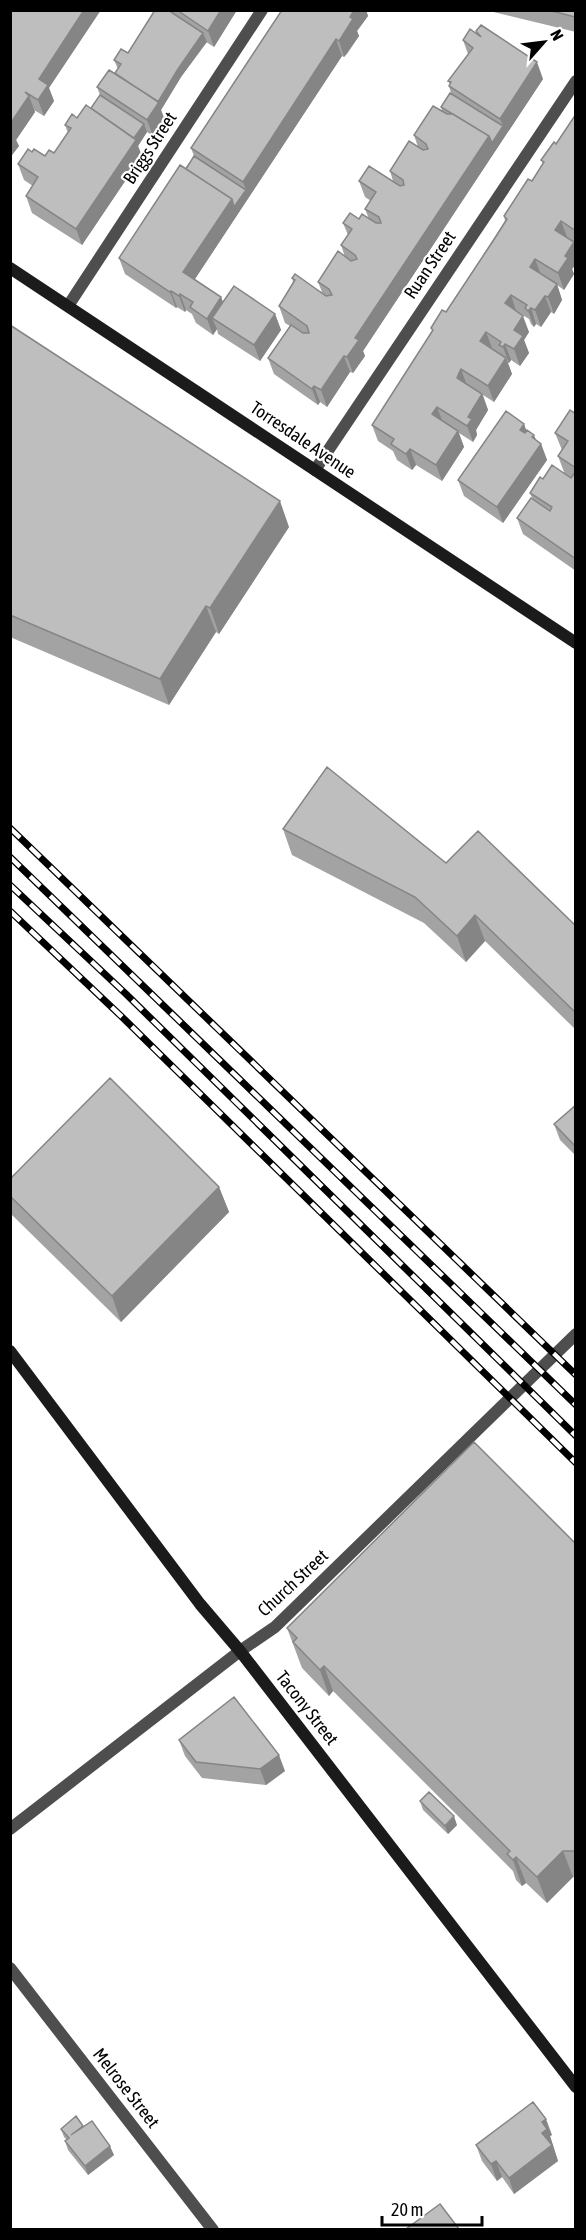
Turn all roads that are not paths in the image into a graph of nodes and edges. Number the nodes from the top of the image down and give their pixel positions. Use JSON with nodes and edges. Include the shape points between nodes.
{"nodes":[{"id":1,"x":262,"y":10,"type":"edge"},
{"id":2,"x":576,"y":81,"type":"edge"},
{"id":3,"x":10,"y":268,"type":"edge"},
{"id":4,"x":68,"y":306,"type":"junction"},
{"id":5,"x":315,"y":470,"type":"junction"},
{"id":6,"x":573,"y":637,"type":"edge"},
{"id":7,"x":576,"y":1334,"type":"edge"},
{"id":8,"x":10,"y":1351,"type":"edge"},
{"id":9,"x":240,"y":1651,"type":"junction"},
{"id":10,"x":10,"y":1829,"type":"edge"},
{"id":11,"x":10,"y":1968,"type":"edge"},
{"id":12,"x":576,"y":2087,"type":"edge"},
{"id":13,"x":213,"y":2229,"type":"edge"}],
"edges":[{"from":1,"to":4,"type":"street","name":"Briggs Street"},
{"from":2,"to":5,"type":"street","name":"Ruan Street"},
{"from":3,"to":4,"type":"main road","name":"Torresdale Avenue"},
{"from":4,"to":5,"type":"main road","name":"Torresdale Avenue"},
{"from":5,"to":6,"type":"main road","name":"Torresdale Avenue"},
{"from":7,"to":9,"type":"street","name":"Church Street","via":[[275,1627]]},
{"from":8,"to":9,"type":"main road","name":"Tacony Street","via":[[200,1604]]},
{"from":9,"to":10,"type":"street","name":"Church Street"},
{"from":9,"to":12,"type":"main road","name":"Tacony Street"},
{"from":11,"to":13,"type":"street","name":"Melrose Street"}]}
